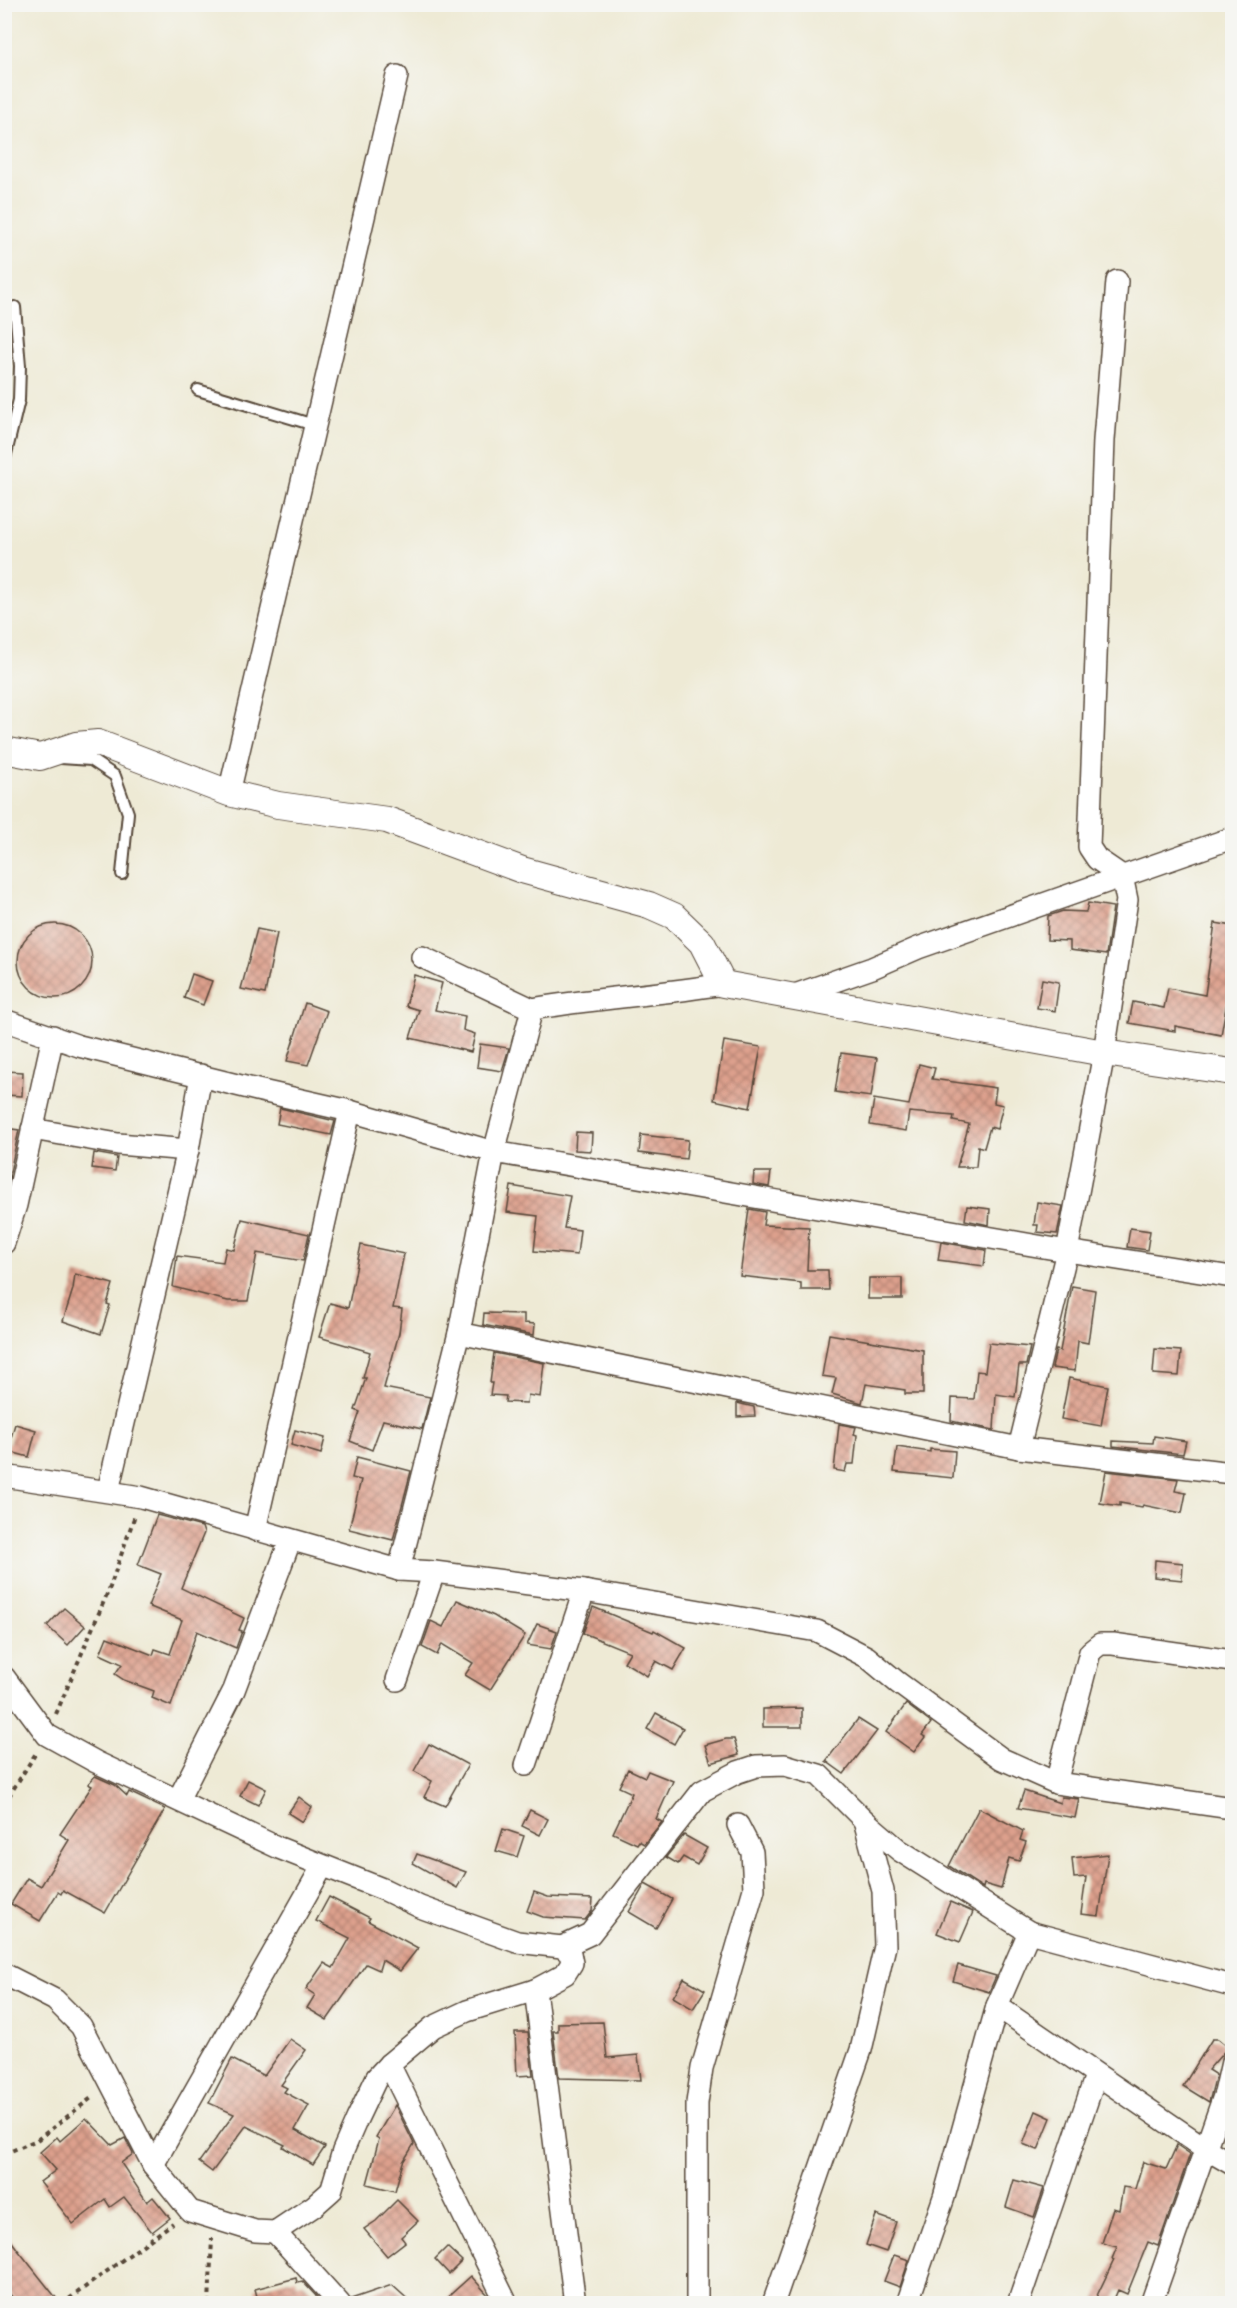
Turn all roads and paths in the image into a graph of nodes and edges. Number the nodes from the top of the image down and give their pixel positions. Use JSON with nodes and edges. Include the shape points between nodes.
{"nodes":[{"id":1,"x":397,"y":76,"type":"dead end"},
{"id":2,"x":1117,"y":281,"type":"dead end"},
{"id":3,"x":15,"y":307,"type":"dead end"},
{"id":4,"x":198,"y":390,"type":"dead end"},
{"id":5,"x":314,"y":425,"type":"junction"},
{"id":6,"x":4,"y":462,"type":"edge"},
{"id":7,"x":4,"y":750,"type":"edge"},
{"id":8,"x":40,"y":757,"type":"junction"},
{"id":9,"x":229,"y":793,"type":"junction"},
{"id":10,"x":1232,"y":839,"type":"edge"},
{"id":11,"x":122,"y":874,"type":"dead end"},
{"id":12,"x":1122,"y":876,"type":"junction"},
{"id":13,"x":422,"y":957,"type":"dead end"},
{"id":14,"x":723,"y":984,"type":"junction"},
{"id":15,"x":792,"y":996,"type":"junction"},
{"id":16,"x":532,"y":1009,"type":"junction"},
{"id":17,"x":4,"y":1020,"type":"edge"},
{"id":18,"x":53,"y":1036,"type":"junction"},
{"id":19,"x":1104,"y":1053,"type":"junction"},
{"id":20,"x":1233,"y":1072,"type":"edge"},
{"id":21,"x":201,"y":1075,"type":"junction"},
{"id":22,"x":350,"y":1111,"type":"junction"},
{"id":23,"x":32,"y":1129,"type":"junction"},
{"id":24,"x":188,"y":1150,"type":"junction"},
{"id":25,"x":494,"y":1152,"type":"junction"},
{"id":26,"x":4,"y":1243,"type":"edge"},
{"id":27,"x":1067,"y":1251,"type":"junction"},
{"id":28,"x":1233,"y":1277,"type":"edge"},
{"id":29,"x":459,"y":1333,"type":"junction"},
{"id":30,"x":1019,"y":1448,"type":"junction"},
{"id":31,"x":1233,"y":1473,"type":"edge"},
{"id":32,"x":4,"y":1476,"type":"edge"},
{"id":33,"x":108,"y":1491,"type":"junction"},
{"id":34,"x":141,"y":1497,"type":"junction"},
{"id":35,"x":255,"y":1530,"type":"junction"},
{"id":36,"x":290,"y":1541,"type":"junction"},
{"id":37,"x":399,"y":1570,"type":"junction"},
{"id":38,"x":434,"y":1572,"type":"junction"},
{"id":39,"x":584,"y":1591,"type":"junction"},
{"id":40,"x":1233,"y":1660,"type":"edge"},
{"id":41,"x":4,"y":1677,"type":"edge"},
{"id":42,"x":397,"y":1680,"type":"dead end"},
{"id":43,"x":47,"y":1735,"type":"junction"},
{"id":44,"x":526,"y":1766,"type":"dead end"},
{"id":45,"x":1056,"y":1783,"type":"junction"},
{"id":46,"x":178,"y":1800,"type":"junction"},
{"id":47,"x":4,"y":1804,"type":"edge"},
{"id":48,"x":1233,"y":1808,"type":"edge"},
{"id":49,"x":864,"y":1820,"type":"junction"},
{"id":50,"x":738,"y":1825,"type":"dead end"},
{"id":51,"x":322,"y":1867,"type":"junction"},
{"id":52,"x":1029,"y":1932,"type":"junction"},
{"id":53,"x":562,"y":1947,"type":"junction"},
{"id":54,"x":4,"y":1974,"type":"edge"},
{"id":55,"x":1233,"y":1986,"type":"edge"},
{"id":56,"x":535,"y":1990,"type":"junction"},
{"id":57,"x":997,"y":2006,"type":"junction"},
{"id":58,"x":1233,"y":2062,"type":"edge"},
{"id":59,"x":389,"y":2064,"type":"junction"},
{"id":60,"x":1096,"y":2075,"type":"junction"},
{"id":61,"x":111,"y":2082,"type":"junction"},
{"id":62,"x":1206,"y":2149,"type":"junction"},
{"id":63,"x":4,"y":2154,"type":"edge"},
{"id":64,"x":1233,"y":2164,"type":"edge"},
{"id":65,"x":153,"y":2165,"type":"junction"},
{"id":66,"x":190,"y":2211,"type":"junction"},
{"id":67,"x":213,"y":2220,"type":"junction"},
{"id":68,"x":275,"y":2232,"type":"junction"},
{"id":69,"x":62,"y":2304,"type":"edge"},
{"id":70,"x":209,"y":2304,"type":"edge"},
{"id":71,"x":340,"y":2304,"type":"edge"},
{"id":72,"x":507,"y":2304,"type":"edge"},
{"id":73,"x":575,"y":2304,"type":"edge"},
{"id":74,"x":697,"y":2304,"type":"edge"},
{"id":75,"x":773,"y":2304,"type":"edge"},
{"id":76,"x":907,"y":2304,"type":"edge"},
{"id":77,"x":1018,"y":2304,"type":"edge"},
{"id":78,"x":1151,"y":2304,"type":"edge"}],
"edges":[{"from":1,"to":5,"type":"street"},
{"from":2,"to":12,"type":"street","via":[[1104,441],[1089,847],[1097,859]]},
{"from":3,"to":6,"type":"lane","via":[[19,400]]},
{"from":4,"to":5,"type":"lane"},
{"from":5,"to":9,"type":"street"},
{"from":7,"to":8,"type":"street"},
{"from":8,"to":9,"type":"street","via":[[76,745],[98,743]]},
{"from":8,"to":11,"type":"lane","via":[[92,760],[115,776],[128,813]]},
{"from":9,"to":14,"type":"street","via":[[278,805],[387,820],[522,870],[649,905],[674,916],[702,943]]},
{"from":10,"to":12,"type":"street"},
{"from":12,"to":15,"type":"street"},
{"from":12,"to":19,"type":"street","via":[[1127,900]]},
{"from":13,"to":16,"type":"street"},
{"from":14,"to":15,"type":"street"},
{"from":14,"to":16,"type":"street"},
{"from":15,"to":19,"type":"street"},
{"from":16,"to":25,"type":"street"},
{"from":17,"to":18,"type":"street"},
{"from":18,"to":21,"type":"street","via":[[146,1064]]},
{"from":18,"to":23,"type":"street"},
{"from":19,"to":20,"type":"street"},
{"from":19,"to":27,"type":"street"},
{"from":21,"to":22,"type":"street"},
{"from":21,"to":24,"type":"street"},
{"from":22,"to":25,"type":"street"},
{"from":22,"to":35,"type":"street"},
{"from":23,"to":24,"type":"street","via":[[118,1144]]},
{"from":23,"to":26,"type":"street"},
{"from":24,"to":33,"type":"street"},
{"from":25,"to":27,"type":"street"},
{"from":25,"to":29,"type":"street"},
{"from":27,"to":28,"type":"street"},
{"from":27,"to":30,"type":"street"},
{"from":29,"to":30,"type":"street"},
{"from":29,"to":37,"type":"street"},
{"from":30,"to":31,"type":"street"},
{"from":32,"to":33,"type":"street"},
{"from":33,"to":34,"type":"street"},
{"from":34,"to":35,"type":"street"},
{"from":34,"to":43,"type":"path","via":[[111,1587]]},
{"from":35,"to":36,"type":"street"},
{"from":36,"to":37,"type":"street"},
{"from":36,"to":46,"type":"street","via":[[234,1690]]},
{"from":37,"to":38,"type":"street"},
{"from":38,"to":39,"type":"street"},
{"from":38,"to":42,"type":"street"},
{"from":39,"to":44,"type":"street"},
{"from":39,"to":45,"type":"street","via":[[817,1630],[867,1657],[1002,1759]]},
{"from":40,"to":45,"type":"street","via":[[1100,1644],[1090,1652]]},
{"from":41,"to":43,"type":"street"},
{"from":43,"to":46,"type":"street"},
{"from":43,"to":47,"type":"path"},
{"from":45,"to":48,"type":"street"},
{"from":46,"to":51,"type":"street"},
{"from":49,"to":52,"type":"street","via":[[899,1850]]},
{"from":49,"to":53,"type":"street","via":[[819,1775],[785,1764],[738,1772],[702,1791],[590,1934]]},
{"from":49,"to":75,"type":"street","via":[[883,1891],[885,1946],[861,2050]]},
{"from":50,"to":74,"type":"street","via":[[752,1852],[754,1889],[702,2068],[697,2103]]},
{"from":51,"to":53,"type":"street","via":[[517,1942]]},
{"from":51,"to":65,"type":"street"},
{"from":52,"to":55,"type":"street"},
{"from":52,"to":57,"type":"street"},
{"from":53,"to":56,"type":"street","via":[[570,1953],[572,1963],[565,1974]]},
{"from":54,"to":61,"type":"street","via":[[55,2000],[81,2026]]},
{"from":56,"to":59,"type":"street","via":[[467,2011],[433,2027]]},
{"from":56,"to":73,"type":"street"},
{"from":57,"to":60,"type":"street"},
{"from":57,"to":76,"type":"street","via":[[945,2197]]},
{"from":58,"to":62,"type":"street"},
{"from":59,"to":68,"type":"street","via":[[377,2077],[357,2119],[331,2191]]},
{"from":59,"to":72,"type":"street"},
{"from":60,"to":62,"type":"street"},
{"from":60,"to":77,"type":"street"},
{"from":61,"to":63,"type":"path","via":[[37,2140]]},
{"from":61,"to":65,"type":"street"},
{"from":62,"to":64,"type":"street"},
{"from":62,"to":78,"type":"street"},
{"from":65,"to":66,"type":"street"},
{"from":66,"to":67,"type":"street"},
{"from":66,"to":69,"type":"path"},
{"from":67,"to":68,"type":"street"},
{"from":67,"to":70,"type":"path"},
{"from":68,"to":71,"type":"street"}]}
